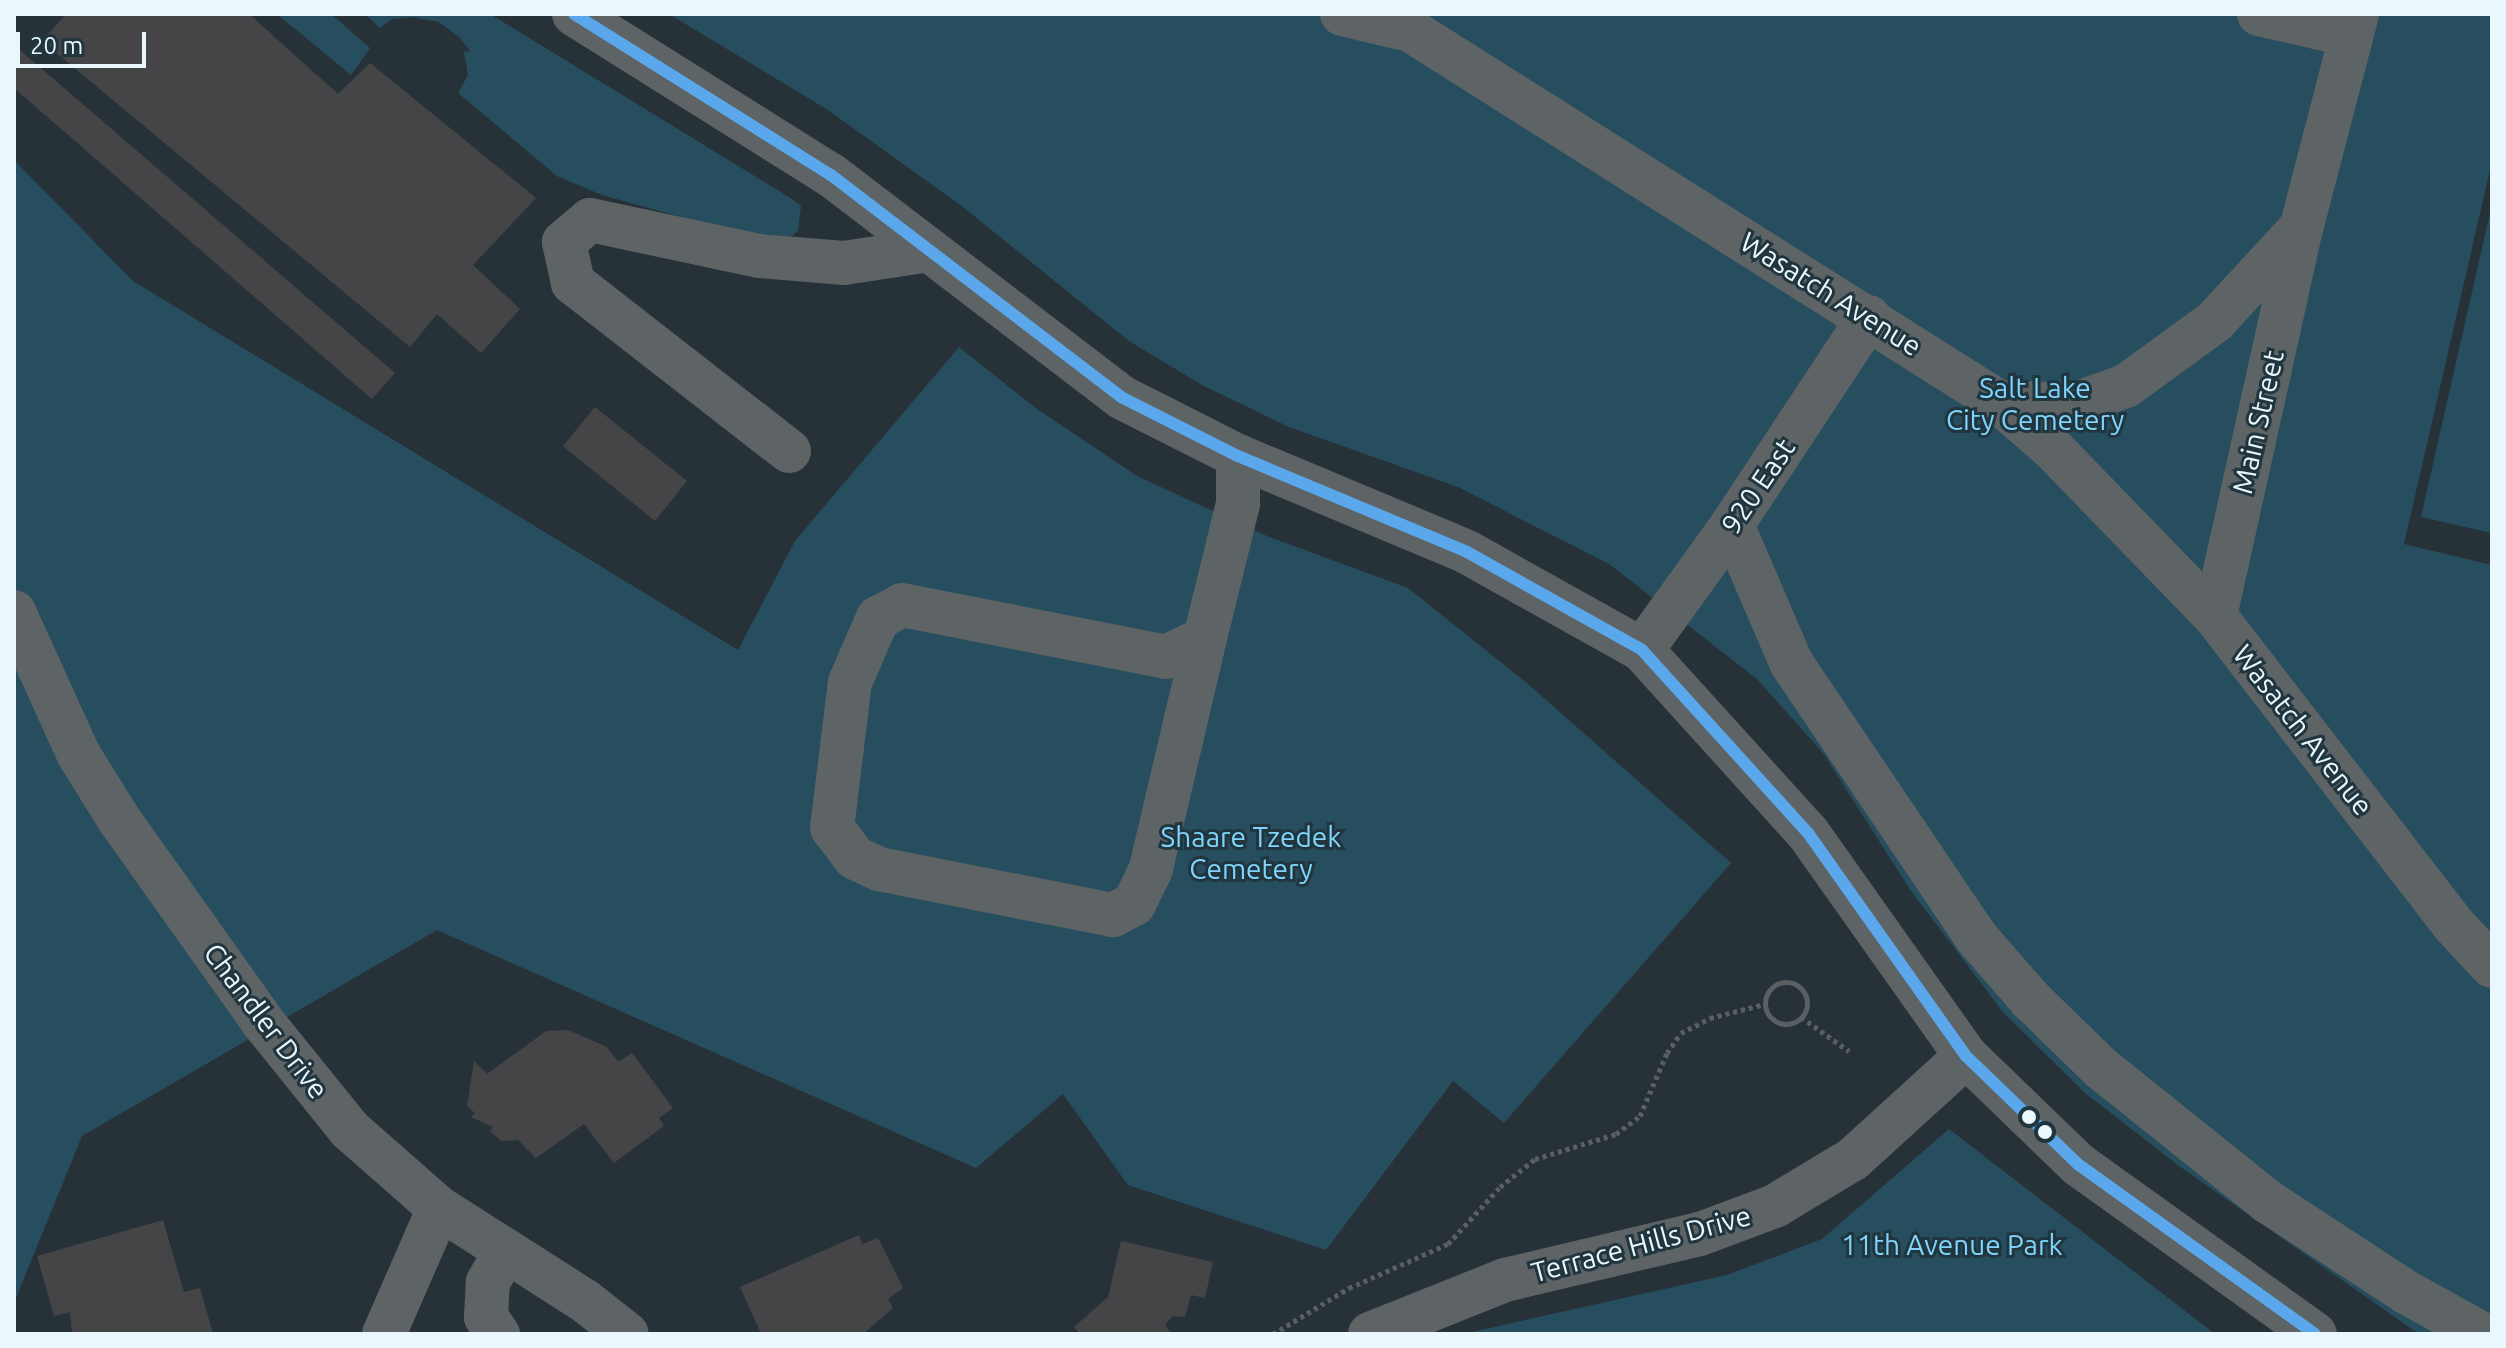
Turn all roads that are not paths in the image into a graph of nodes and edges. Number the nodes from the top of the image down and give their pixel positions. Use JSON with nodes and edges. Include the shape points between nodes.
{"nodes":[{"id":1,"x":574,"y":14,"type":"edge"},
{"id":2,"x":1342,"y":14,"type":"edge"},
{"id":3,"x":2259,"y":14,"type":"edge"},
{"id":4,"x":1412,"y":22,"type":"edge"},
{"id":5,"x":2354,"y":24,"type":"edge"},
{"id":6,"x":2301,"y":229,"type":"junction"},
{"id":7,"x":929,"y":250,"type":"junction"},
{"id":8,"x":1869,"y":317,"type":"junction"},
{"id":9,"x":1999,"y":402,"type":"junction"},
{"id":10,"x":789,"y":451,"type":"dead end"},
{"id":11,"x":1238,"y":456,"type":"junction"},
{"id":12,"x":1732,"y":525,"type":"junction"},
{"id":13,"x":14,"y":612,"type":"edge"},
{"id":14,"x":2215,"y":616,"type":"junction"},
{"id":15,"x":1205,"y":638,"type":"junction"},
{"id":16,"x":1642,"y":650,"type":"junction"},
{"id":17,"x":2492,"y":966,"type":"edge"},
{"id":18,"x":1966,"y":1056,"type":"junction"},
{"id":19,"x":439,"y":1208,"type":"junction"},
{"id":20,"x":505,"y":1253,"type":"junction"},
{"id":21,"x":384,"y":1334,"type":"edge"},
{"id":22,"x":498,"y":1334,"type":"edge"},
{"id":23,"x":627,"y":1334,"type":"edge"},
{"id":24,"x":1370,"y":1334,"type":"edge"},
{"id":25,"x":2315,"y":1334,"type":"edge"},
{"id":26,"x":2482,"y":1334,"type":"edge"}],
"edges":[{"from":1,"to":7,"type":"street","via":[[831,175]]},
{"from":2,"to":4,"type":"street","name":"Wasatch Avenue"},
{"from":3,"to":5,"type":"street"},
{"from":4,"to":8,"type":"street","name":"Wasatch Avenue"},
{"from":5,"to":6,"type":"street","name":"Main Street"},
{"from":6,"to":9,"type":"street","name":"Main Street","via":[[2215,321],[2126,386],[2072,405]]},
{"from":6,"to":14,"type":"street","name":"Main Street"},
{"from":7,"to":10,"type":"street","via":[[830,262],[759,256],[590,220],[564,242],[573,283]]},
{"from":7,"to":11,"type":"street","via":[[1121,397]]},
{"from":8,"to":9,"type":"street","name":"Wasatch Avenue"},
{"from":8,"to":12,"type":"street","name":"920 East"},
{"from":9,"to":14,"type":"street","name":"Wasatch Avenue","via":[[2051,447]]},
{"from":11,"to":15,"type":"street","via":[[1238,504]]},
{"from":11,"to":16,"type":"street","via":[[1467,552]]},
{"from":12,"to":16,"type":"street","name":"920 East"},
{"from":12,"to":26,"type":"street","via":[[1792,664],[1976,937],[2030,999],[2101,1068],[2267,1201],[2406,1292]]},
{"from":13,"to":19,"type":"street","name":"Chandler Drive","via":[[79,755],[262,1021],[349,1129]]},
{"from":14,"to":17,"type":"street","name":"Wasatch Avenue","via":[[2453,924]]},
{"from":15,"to":15,"type":"street","via":[[1166,657],[902,605],[878,618],[850,682],[832,828],[855,858],[879,869],[1113,915],[1134,904],[1151,869]]},
{"from":16,"to":18,"type":"street","via":[[1808,833]]},
{"from":18,"to":24,"type":"street","name":"Terrace Hills Drive","via":[[1853,1159],[1775,1206],[1700,1234],[1505,1280]]},
{"from":18,"to":25,"type":"street","via":[[2079,1165]]},
{"from":19,"to":20,"type":"street","name":"Chandler Drive"},
{"from":19,"to":21,"type":"street"},
{"from":20,"to":22,"type":"street","via":[[488,1282],[486,1317]]},
{"from":20,"to":23,"type":"street","name":"Chandler Drive","via":[[585,1301]]}]}
